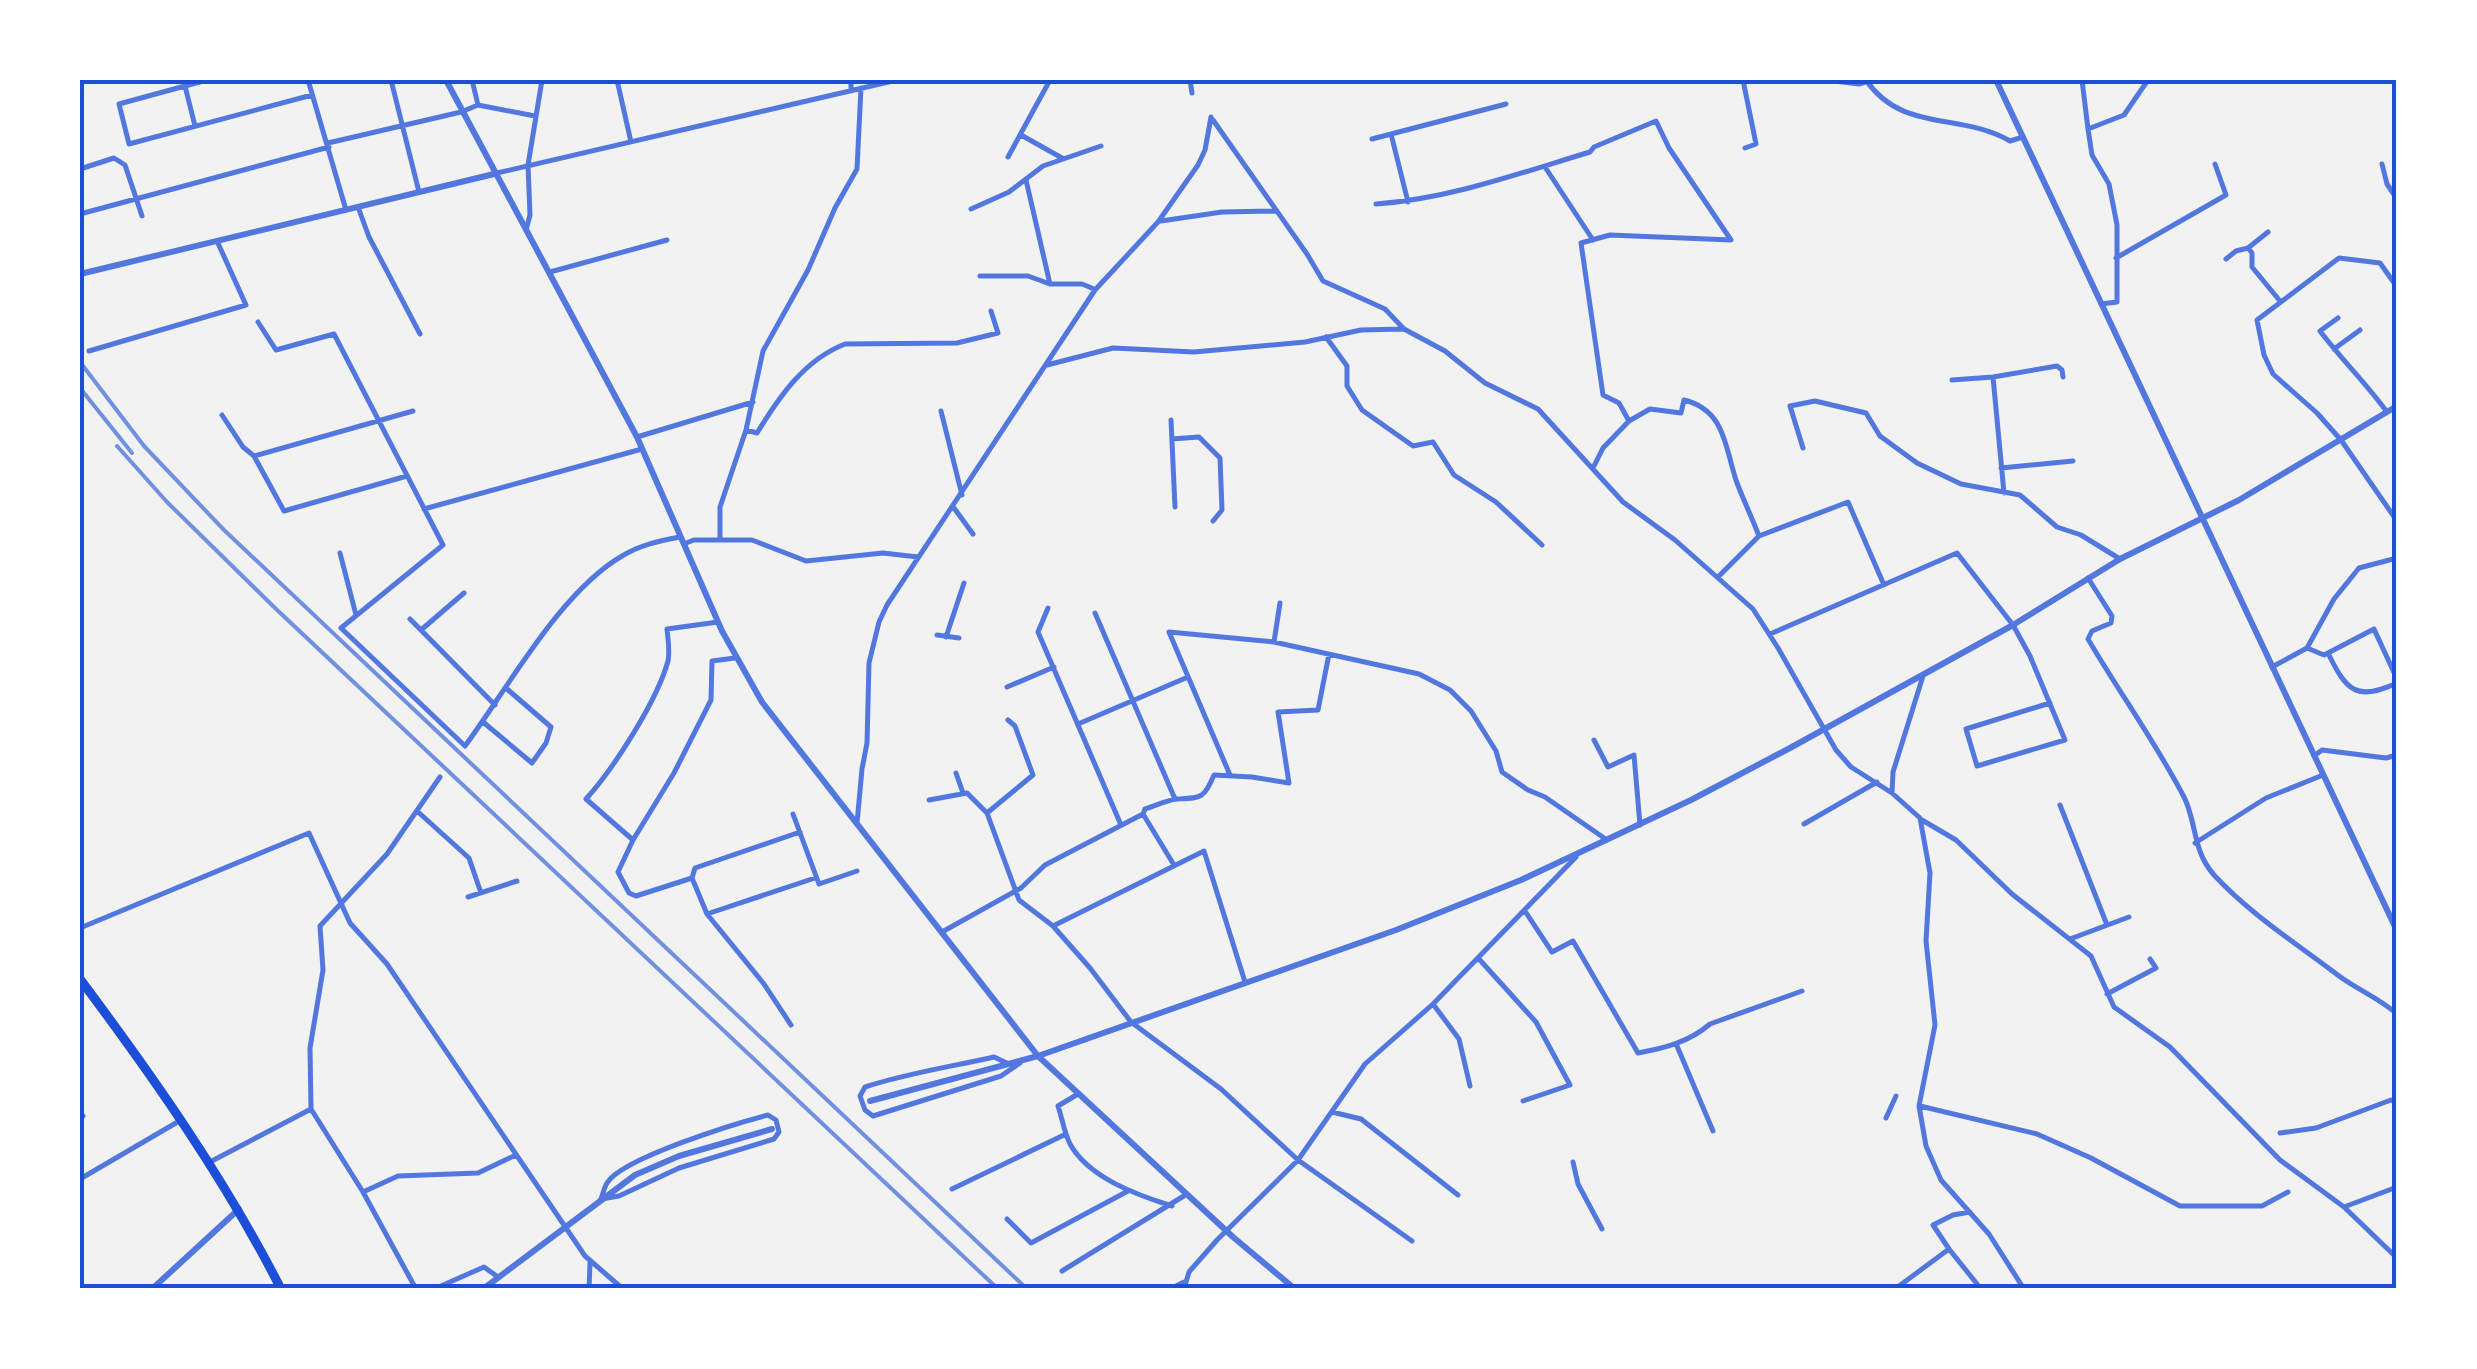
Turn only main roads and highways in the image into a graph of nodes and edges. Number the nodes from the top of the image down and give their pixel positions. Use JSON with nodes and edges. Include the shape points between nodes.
{"nodes":[{"id":1,"x":80,"y":979,"type":"edge"},
{"id":2,"x":281,"y":1289,"type":"edge"}],
"edges":[{"from":1,"to":2,"type":"highway","via":[[210,1162]]}]}
